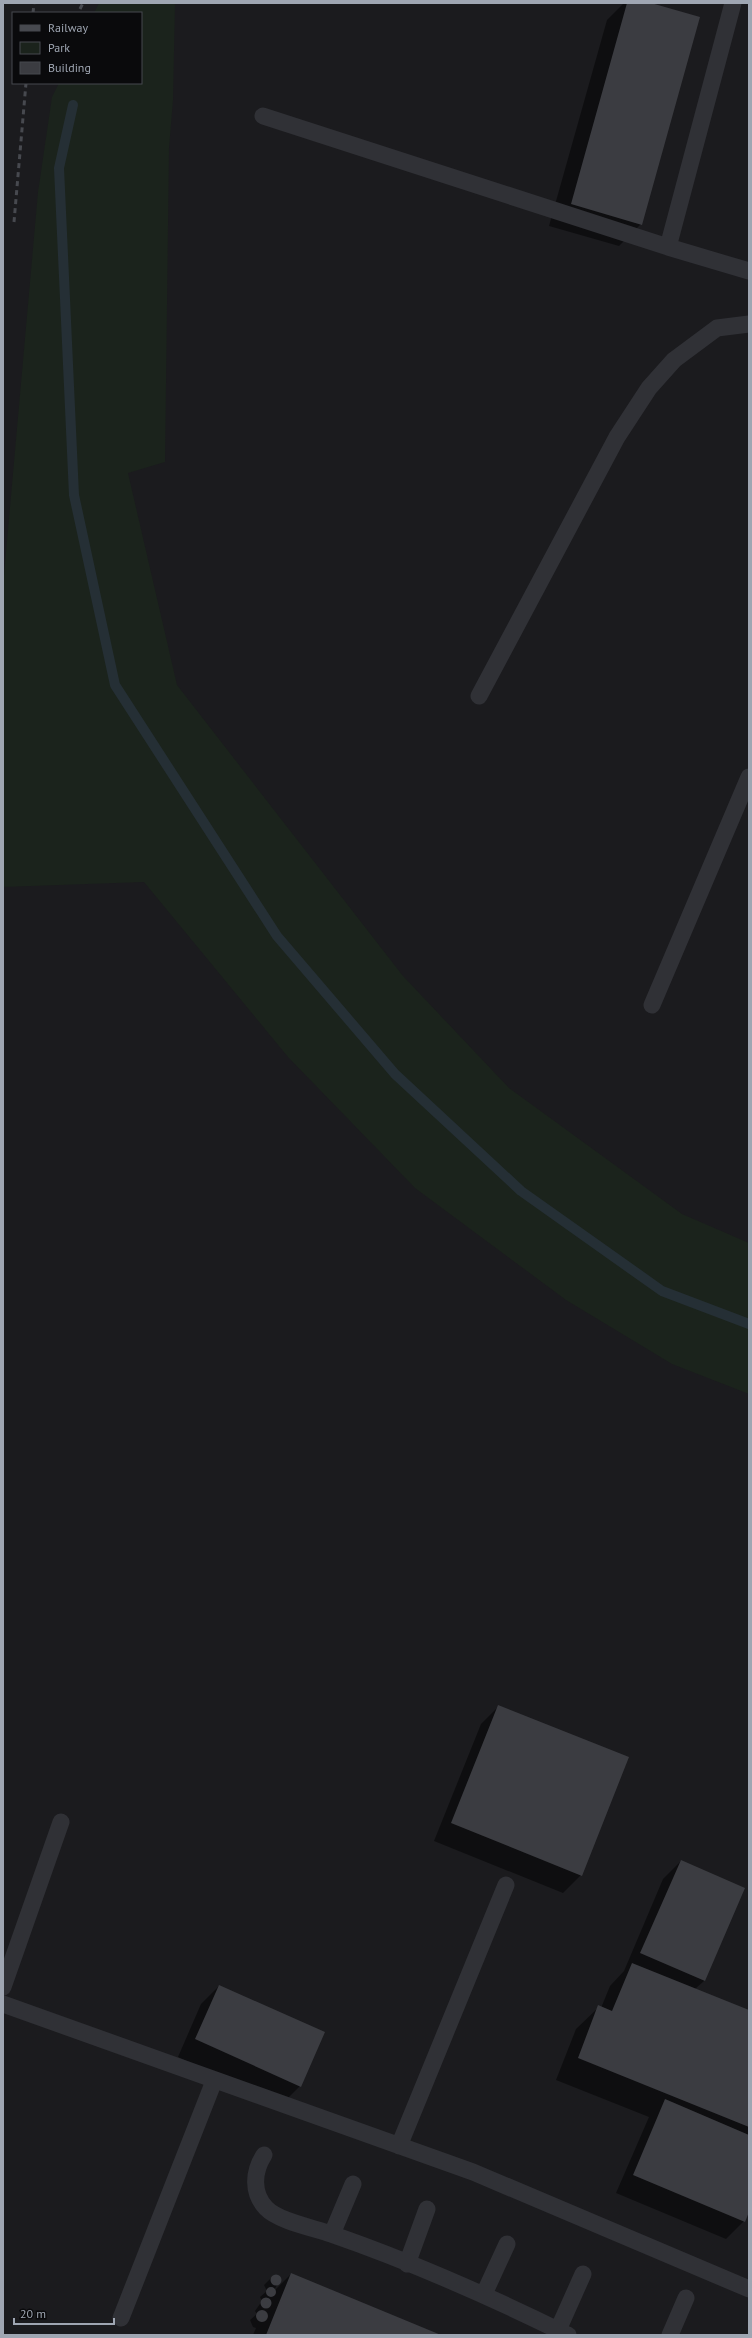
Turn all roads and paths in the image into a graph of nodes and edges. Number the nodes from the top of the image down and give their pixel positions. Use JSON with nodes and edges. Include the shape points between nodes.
{"nodes":[{"id":1,"x":733,"y":3,"type":"edge"},
{"id":2,"x":263,"y":116,"type":"dead end"},
{"id":3,"x":668,"y":247,"type":"junction"},
{"id":4,"x":749,"y":271,"type":"edge"},
{"id":5,"x":749,"y":324,"type":"edge"},
{"id":6,"x":479,"y":696,"type":"dead end"},
{"id":7,"x":749,"y":777,"type":"edge"},
{"id":8,"x":652,"y":1005,"type":"dead end"},
{"id":9,"x":61,"y":1822,"type":"dead end"},
{"id":10,"x":506,"y":1885,"type":"dead end"},
{"id":11,"x":3,"y":1987,"type":"edge"},
{"id":12,"x":3,"y":2004,"type":"edge"},
{"id":13,"x":214,"y":2081,"type":"junction"},
{"id":14,"x":399,"y":2146,"type":"junction"},
{"id":15,"x":264,"y":2155,"type":"dead end"},
{"id":16,"x":353,"y":2184,"type":"dead end"},
{"id":17,"x":427,"y":2210,"type":"dead end"},
{"id":18,"x":332,"y":2234,"type":"junction"},
{"id":19,"x":507,"y":2244,"type":"dead end"},
{"id":20,"x":407,"y":2264,"type":"junction"},
{"id":21,"x":583,"y":2274,"type":"dead end"},
{"id":22,"x":749,"y":2289,"type":"edge"},
{"id":23,"x":484,"y":2294,"type":"junction"},
{"id":24,"x":686,"y":2298,"type":"dead end"},
{"id":25,"x":121,"y":2318,"type":"dead end"},
{"id":26,"x":563,"y":2332,"type":"edge"},
{"id":27,"x":670,"y":2335,"type":"edge"}],
"edges":[{"from":1,"to":3,"type":"lane"},
{"from":2,"to":3,"type":"lane"},
{"from":3,"to":4,"type":"lane"},
{"from":5,"to":6,"type":"lane","via":[[717,328],[674,360],[649,388],[617,437]]},
{"from":7,"to":8,"type":"lane"},
{"from":9,"to":11,"type":"lane"},
{"from":10,"to":14,"type":"lane"},
{"from":12,"to":13,"type":"lane"},
{"from":13,"to":14,"type":"lane"},
{"from":13,"to":25,"type":"lane"},
{"from":14,"to":22,"type":"lane","via":[[473,2172]]},
{"from":15,"to":18,"type":"lane","via":[[256,2167],[256,2179],[258,2195],[267,2209],[281,2217]]},
{"from":16,"to":18,"type":"lane"},
{"from":17,"to":20,"type":"lane"},
{"from":18,"to":20,"type":"lane"},
{"from":19,"to":23,"type":"lane"},
{"from":20,"to":23,"type":"lane"},
{"from":21,"to":26,"type":"lane"},
{"from":23,"to":26,"type":"lane"},
{"from":24,"to":27,"type":"lane"}]}
